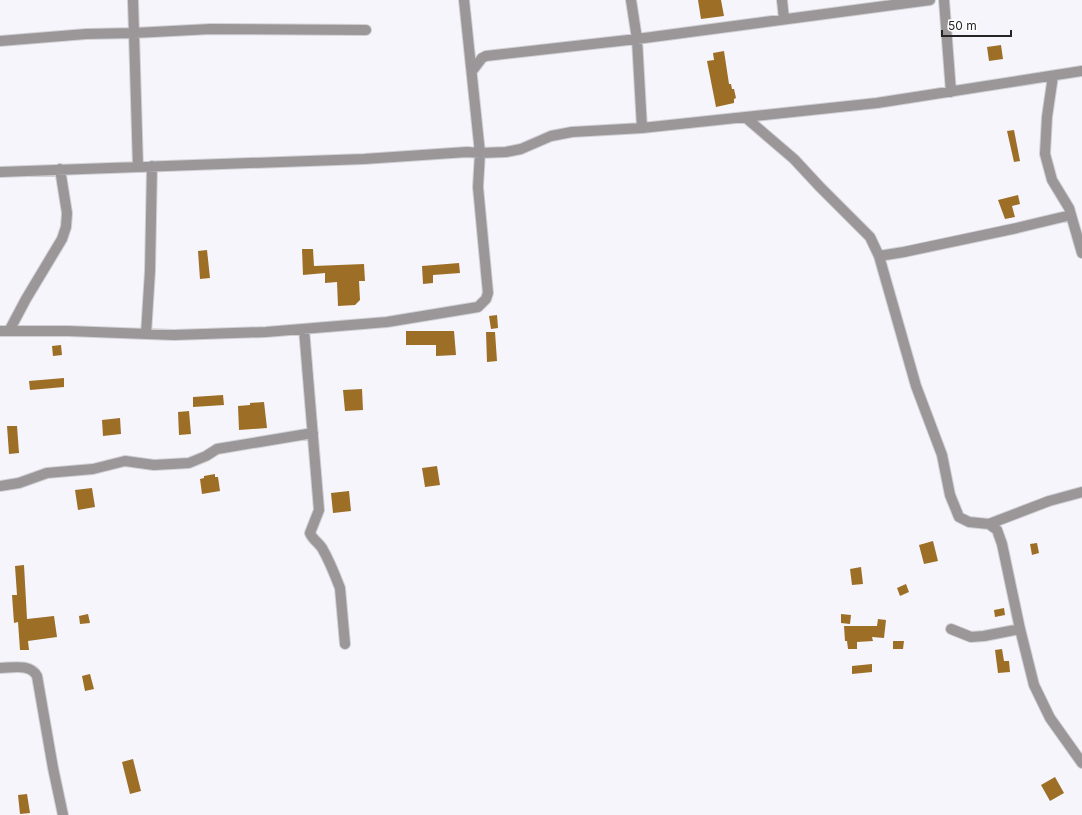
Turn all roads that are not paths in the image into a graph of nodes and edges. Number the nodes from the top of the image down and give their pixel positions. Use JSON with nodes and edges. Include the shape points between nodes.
{"nodes":[{"id":1,"x":133,"y":0,"type":"edge"},
{"id":2,"x":464,"y":0,"type":"edge"},
{"id":3,"x":631,"y":0,"type":"edge"},
{"id":4,"x":782,"y":0,"type":"edge"},
{"id":5,"x":930,"y":0,"type":"edge"},
{"id":6,"x":944,"y":0,"type":"edge"},
{"id":7,"x":784,"y":19,"type":"junction"},
{"id":8,"x":366,"y":30,"type":"dead end"},
{"id":9,"x":134,"y":33,"type":"junction"},
{"id":10,"x":637,"y":39,"type":"junction"},
{"id":11,"x":0,"y":41,"type":"edge"},
{"id":12,"x":472,"y":70,"type":"junction"},
{"id":13,"x":1082,"y":71,"type":"edge"},
{"id":14,"x":1052,"y":76,"type":"junction"},
{"id":15,"x":951,"y":92,"type":"junction"},
{"id":16,"x":745,"y":117,"type":"junction"},
{"id":17,"x":642,"y":128,"type":"junction"},
{"id":18,"x":480,"y":154,"type":"junction"},
{"id":19,"x":152,"y":166,"type":"junction"},
{"id":20,"x":138,"y":167,"type":"junction"},
{"id":21,"x":60,"y":169,"type":"junction"},
{"id":22,"x":0,"y":172,"type":"edge"},
{"id":23,"x":1071,"y":215,"type":"junction"},
{"id":24,"x":1082,"y":252,"type":"edge"},
{"id":25,"x":879,"y":256,"type":"junction"},
{"id":26,"x":304,"y":329,"type":"junction"},
{"id":27,"x":5,"y":331,"type":"edge"},
{"id":28,"x":146,"y":334,"type":"junction"},
{"id":29,"x":313,"y":433,"type":"junction"},
{"id":30,"x":0,"y":486,"type":"edge"},
{"id":31,"x":1082,"y":492,"type":"edge"},
{"id":32,"x":988,"y":524,"type":"junction"},
{"id":33,"x":951,"y":629,"type":"dead end"},
{"id":34,"x":1020,"y":629,"type":"junction"},
{"id":35,"x":345,"y":644,"type":"dead end"},
{"id":36,"x":0,"y":668,"type":"edge"},
{"id":37,"x":1082,"y":763,"type":"edge"},
{"id":38,"x":63,"y":815,"type":"edge"}],
"edges":[{"from":1,"to":9,"type":"street"},
{"from":2,"to":12,"type":"street"},
{"from":3,"to":10,"type":"street"},
{"from":4,"to":7,"type":"street"},
{"from":5,"to":7,"type":"street"},
{"from":6,"to":15,"type":"street"},
{"from":7,"to":10,"type":"street"},
{"from":8,"to":9,"type":"street","via":[[211,29]]},
{"from":9,"to":11,"type":"street"},
{"from":9,"to":20,"type":"street"},
{"from":10,"to":12,"type":"street","via":[[486,56]]},
{"from":10,"to":17,"type":"street"},
{"from":12,"to":18,"type":"street"},
{"from":13,"to":14,"type":"street"},
{"from":14,"to":15,"type":"street"},
{"from":14,"to":23,"type":"street","via":[[1046,117],[1045,154],[1052,180]]},
{"from":15,"to":16,"type":"street","via":[[877,103]]},
{"from":16,"to":17,"type":"street"},
{"from":16,"to":25,"type":"street","via":[[794,159],[856,221],[870,237]]},
{"from":17,"to":18,"type":"street","via":[[572,132],[551,136],[521,149]]},
{"from":18,"to":19,"type":"street","via":[[467,152],[364,159]]},
{"from":18,"to":26,"type":"street","via":[[478,187],[488,293],[478,307],[387,322]]},
{"from":19,"to":20,"type":"street"},
{"from":19,"to":28,"type":"street"},
{"from":20,"to":21,"type":"street"},
{"from":21,"to":22,"type":"street"},
{"from":21,"to":27,"type":"street","via":[[67,213],[62,239]]},
{"from":23,"to":24,"type":"street"},
{"from":23,"to":25,"type":"street"},
{"from":25,"to":32,"type":"street","via":[[916,386],[942,455],[950,495],[959,517],[969,522]]},
{"from":26,"to":28,"type":"street","via":[[174,336]]},
{"from":26,"to":29,"type":"street"},
{"from":27,"to":28,"type":"street"},
{"from":29,"to":30,"type":"street","via":[[217,449],[189,463],[154,465],[125,461],[93,469],[46,473],[19,483]]},
{"from":29,"to":35,"type":"street","via":[[319,510],[310,533],[322,548],[340,588]]},
{"from":31,"to":32,"type":"street","via":[[1049,501]]},
{"from":32,"to":34,"type":"street","via":[[997,530],[1002,544]]},
{"from":33,"to":34,"type":"street","via":[[971,637]]},
{"from":34,"to":37,"type":"street","via":[[1034,685],[1050,718]]},
{"from":36,"to":38,"type":"street","via":[[25,667],[37,676],[52,768]]}]}
